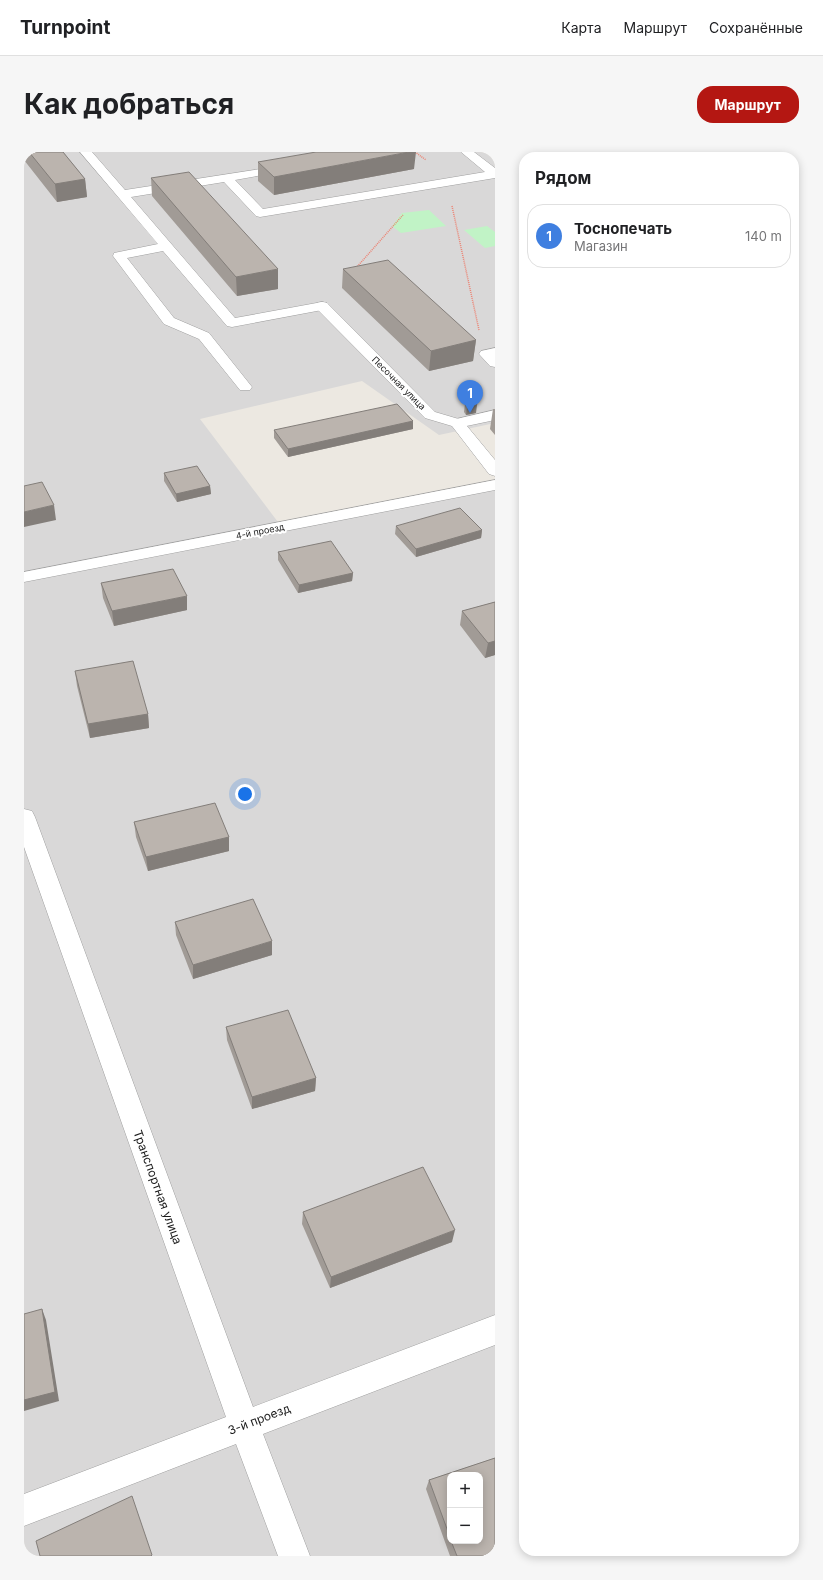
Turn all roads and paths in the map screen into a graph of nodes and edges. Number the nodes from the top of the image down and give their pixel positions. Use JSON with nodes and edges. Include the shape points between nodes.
{"nodes":[{"id":1,"x":86,"y":152,"type":"edge"},
{"id":2,"x":467,"y":152,"type":"edge"},
{"id":3,"x":297,"y":167,"type":"edge"},
{"id":4,"x":495,"y":174,"type":"edge"},
{"id":5,"x":226,"y":178,"type":"junction"},
{"id":6,"x":124,"y":194,"type":"junction"},
{"id":7,"x":450,"y":199,"type":"dead end"},
{"id":8,"x":406,"y":212,"type":"dead end"},
{"id":9,"x":168,"y":246,"type":"junction"},
{"id":10,"x":355,"y":269,"type":"edge"},
{"id":11,"x":232,"y":323,"type":"junction"},
{"id":12,"x":186,"y":328,"type":"junction"},
{"id":13,"x":480,"y":331,"type":"dead end"},
{"id":14,"x":495,"y":352,"type":"edge"},
{"id":15,"x":495,"y":363,"type":"edge"},
{"id":16,"x":245,"y":386,"type":"dead end"},
{"id":17,"x":495,"y":416,"type":"edge"},
{"id":18,"x":457,"y":423,"type":"junction"},
{"id":19,"x":495,"y":471,"type":"edge"},
{"id":20,"x":495,"y":485,"type":"edge"},
{"id":21,"x":24,"y":577,"type":"edge"},
{"id":22,"x":24,"y":817,"type":"edge"},
{"id":23,"x":495,"y":1330,"type":"edge"},
{"id":24,"x":244,"y":1425,"type":"junction"},
{"id":25,"x":24,"y":1510,"type":"edge"},
{"id":26,"x":294,"y":1556,"type":"edge"}],
"edges":[{"from":1,"to":6,"type":"street"},
{"from":2,"to":4,"type":"street"},
{"from":3,"to":5,"type":"street"},
{"from":4,"to":5,"type":"street","via":[[260,213]]},
{"from":5,"to":6,"type":"street"},
{"from":6,"to":9,"type":"street"},
{"from":7,"to":13,"type":"path"},
{"from":8,"to":10,"type":"path"},
{"from":9,"to":11,"type":"street"},
{"from":9,"to":12,"type":"street","via":[[119,256],[169,321]]},
{"from":11,"to":12,"type":"street"},
{"from":11,"to":18,"type":"street","name":"Песочная улица","via":[[322,306],[430,415]]},
{"from":12,"to":16,"type":"street","via":[[204,336]]},
{"from":14,"to":15,"type":"street","via":[[486,354]]},
{"from":17,"to":18,"type":"street"},
{"from":18,"to":19,"type":"street"},
{"from":20,"to":21,"type":"street","name":"4-й проезд"},
{"from":22,"to":24,"type":"street","name":"Транспортная улица"},
{"from":23,"to":24,"type":"street","name":"3-й проезд"},
{"from":24,"to":25,"type":"street","name":"3-й проезд"},
{"from":24,"to":26,"type":"street","name":"Транспортная улица"}]}
